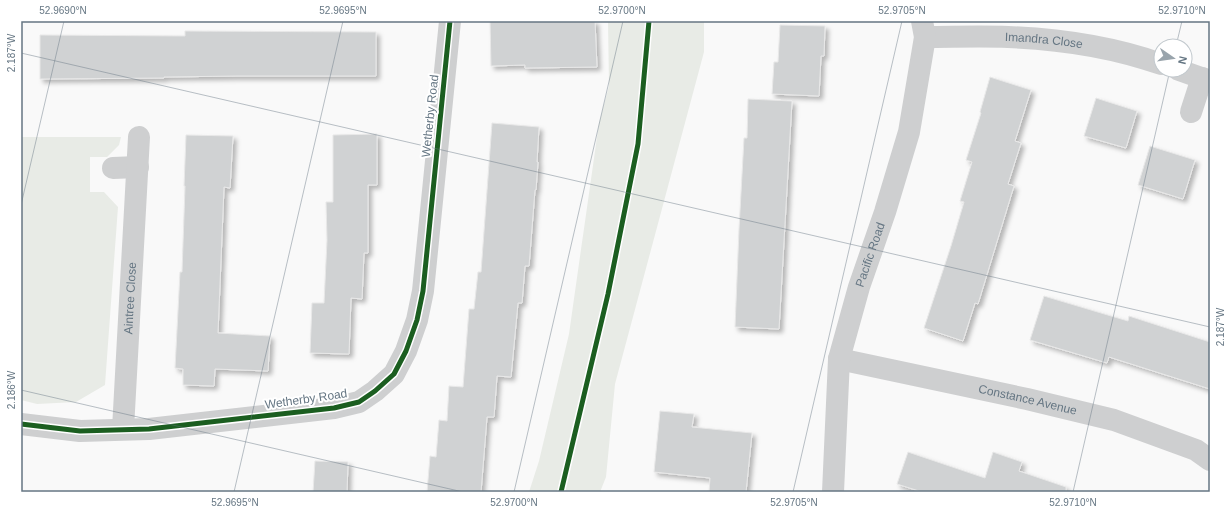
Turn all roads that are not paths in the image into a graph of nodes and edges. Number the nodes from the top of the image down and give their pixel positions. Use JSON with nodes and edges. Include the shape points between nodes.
{"nodes":[{"id":1,"x":450,"y":21,"type":"edge"},
{"id":2,"x":924,"y":29,"type":"edge"},
{"id":3,"x":1153,"y":61,"type":"edge"},
{"id":4,"x":1193,"y":75,"type":"edge"},
{"id":5,"x":1206,"y":79,"type":"edge"},
{"id":6,"x":1191,"y":112,"type":"dead end"},
{"id":7,"x":139,"y":138,"type":"dead end"},
{"id":8,"x":138,"y":167,"type":"junction"},
{"id":9,"x":113,"y":168,"type":"dead end"},
{"id":10,"x":839,"y":359,"type":"junction"},
{"id":11,"x":21,"y":424,"type":"edge"},
{"id":12,"x":122,"y":429,"type":"junction"},
{"id":13,"x":1210,"y":460,"type":"edge"},
{"id":14,"x":834,"y":492,"type":"edge"}],
"edges":[{"from":1,"to":12,"type":"street","name":"Wetherby Road","via":[[423,291],[417,320],[406,351],[394,374],[359,402],[334,408],[149,429]]},
{"from":2,"to":3,"type":"street","name":"Imandra Close","via":[[1069,42]]},
{"from":2,"to":10,"type":"street","name":"Pacific Road","via":[[909,132],[859,287]]},
{"from":4,"to":5,"type":"street"},
{"from":5,"to":6,"type":"street"},
{"from":7,"to":8,"type":"street","name":"Aintree Close"},
{"from":8,"to":9,"type":"street"},
{"from":8,"to":12,"type":"street","name":"Aintree Close"},
{"from":10,"to":13,"type":"street","name":"Constance Avenue","via":[[1114,420],[1196,450]]},
{"from":10,"to":14,"type":"street","name":"Pacific Road"},
{"from":11,"to":12,"type":"street","name":"Wetherby Road","via":[[80,431]]}]}
